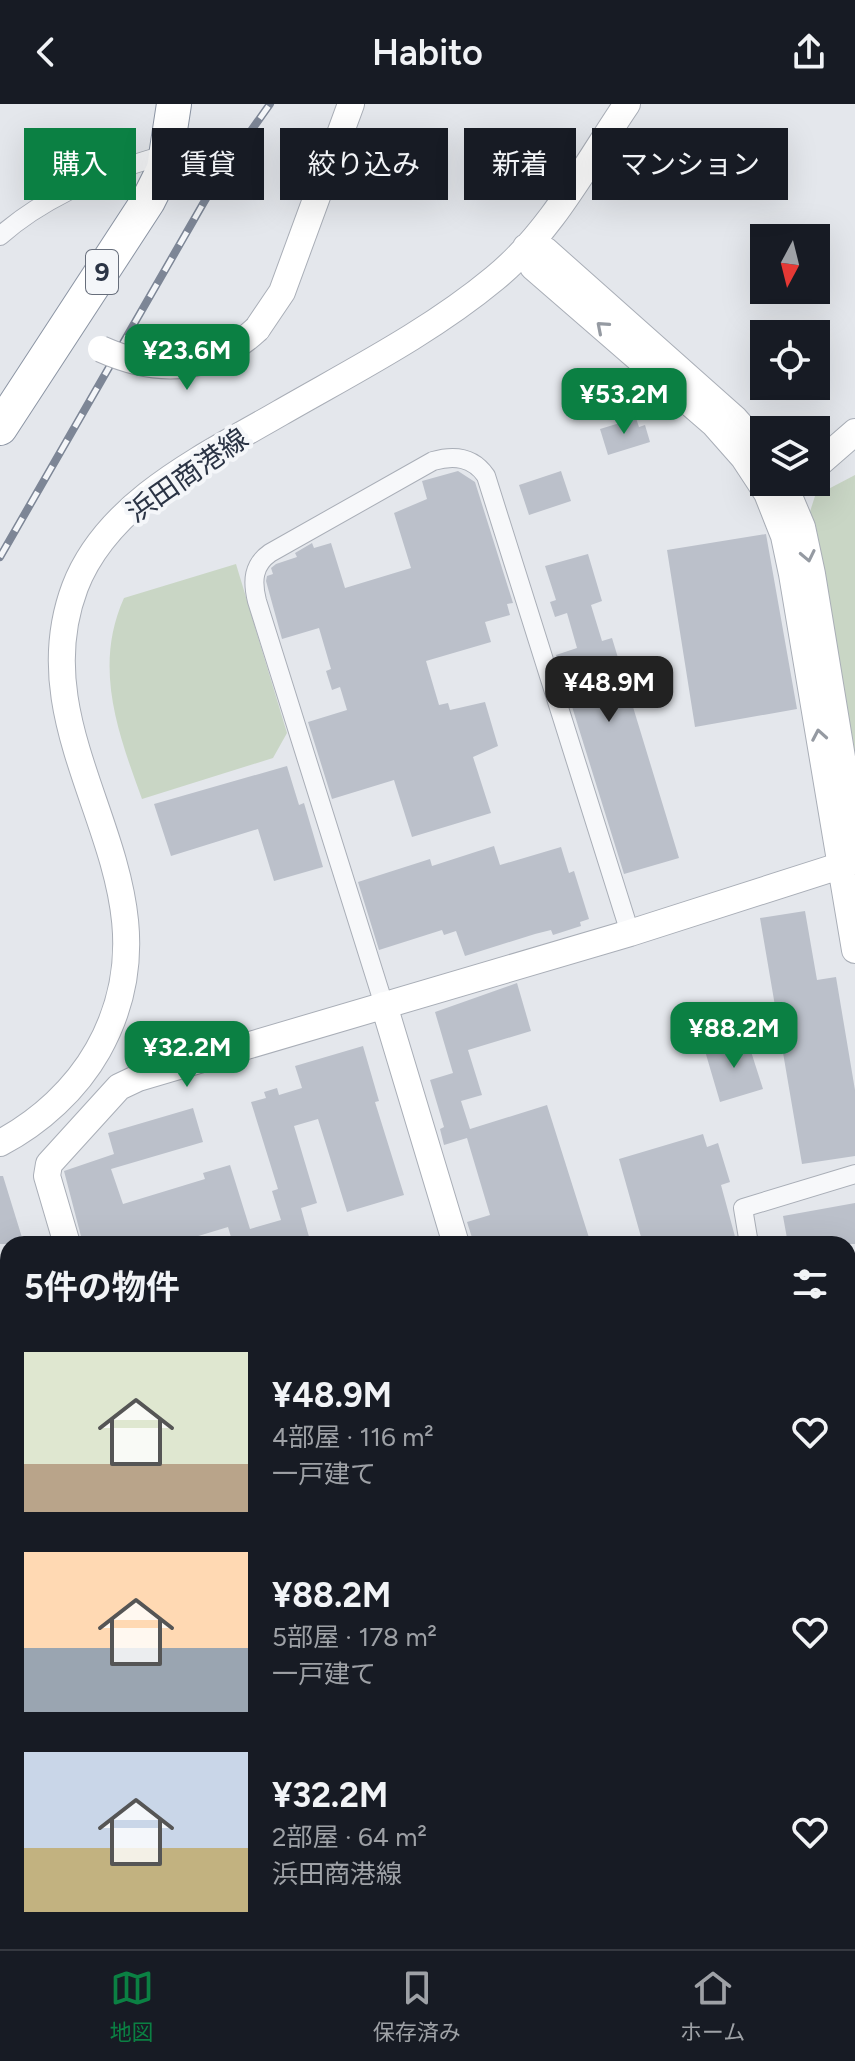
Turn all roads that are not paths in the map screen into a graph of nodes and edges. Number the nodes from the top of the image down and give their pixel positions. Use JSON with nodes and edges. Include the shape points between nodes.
{"nodes":[{"id":1,"x":174,"y":104,"type":"edge"},
{"id":2,"x":351,"y":104,"type":"edge"},
{"id":3,"x":627,"y":104,"type":"edge"},
{"id":4,"x":152,"y":159,"type":"edge"},
{"id":5,"x":0,"y":236,"type":"edge"},
{"id":6,"x":526,"y":247,"type":"junction"},
{"id":7,"x":66,"y":328,"type":"junction"},
{"id":8,"x":0,"y":428,"type":"edge"},
{"id":9,"x":855,"y":432,"type":"edge"},
{"id":10,"x":750,"y":436,"type":"edge"},
{"id":11,"x":830,"y":454,"type":"edge"},
{"id":12,"x":750,"y":463,"type":"edge"},
{"id":13,"x":782,"y":496,"type":"edge"},
{"id":14,"x":786,"y":496,"type":"edge"},
{"id":15,"x":855,"y":837,"type":"edge"},
{"id":16,"x":848,"y":863,"type":"edge"},
{"id":17,"x":630,"y":933,"type":"junction"},
{"id":18,"x":855,"y":950,"type":"edge"},
{"id":19,"x":384,"y":1005,"type":"junction"},
{"id":20,"x":0,"y":1143,"type":"edge"},
{"id":21,"x":855,"y":1174,"type":"edge"},
{"id":22,"x":65,"y":1236,"type":"edge"},
{"id":23,"x":454,"y":1236,"type":"edge"},
{"id":24,"x":748,"y":1236,"type":"edge"}],
"edges":[{"from":1,"to":7,"type":"highway","number":"9","via":[[164,169]]},
{"from":2,"to":7,"type":"street","bridge":true,"via":[[282,292],[257,329],[224,355],[189,366],[149,364],[101,349]]},
{"from":3,"to":6,"type":"street","name":"浜田商港線"},
{"from":4,"to":5,"type":"street","via":[[74,189]]},
{"from":6,"to":10,"type":"street","via":[[545,250]]},
{"from":12,"to":6,"type":"street","one_way":true,"via":[[714,424],[533,267]]},
{"from":6,"to":20,"type":"street","name":"浜田商港線","via":[[456,308],[200,459],[138,503],[100,543],[76,586],[60,676],[68,726],[122,889],[129,940],[121,995],[84,1074],[49,1109]]},
{"from":7,"to":8,"type":"highway","number":"9"},
{"from":9,"to":11,"type":"street"},
{"from":16,"to":13,"type":"street","one_way":true,"via":[[784,536]]},
{"from":14,"to":15,"type":"street","one_way":true,"via":[[802,527],[812,574]]},
{"from":16,"to":17,"type":"street"},
{"from":16,"to":18,"type":"street"},
{"from":17,"to":19,"type":"street"},
{"from":17,"to":19,"type":"street","via":[[486,476],[464,458],[433,461],[270,553],[254,576],[257,601]]},
{"from":19,"to":22,"type":"street","via":[[119,1087],[48,1168]]},
{"from":19,"to":23,"type":"street"},
{"from":21,"to":24,"type":"street","via":[[743,1208]]}]}
